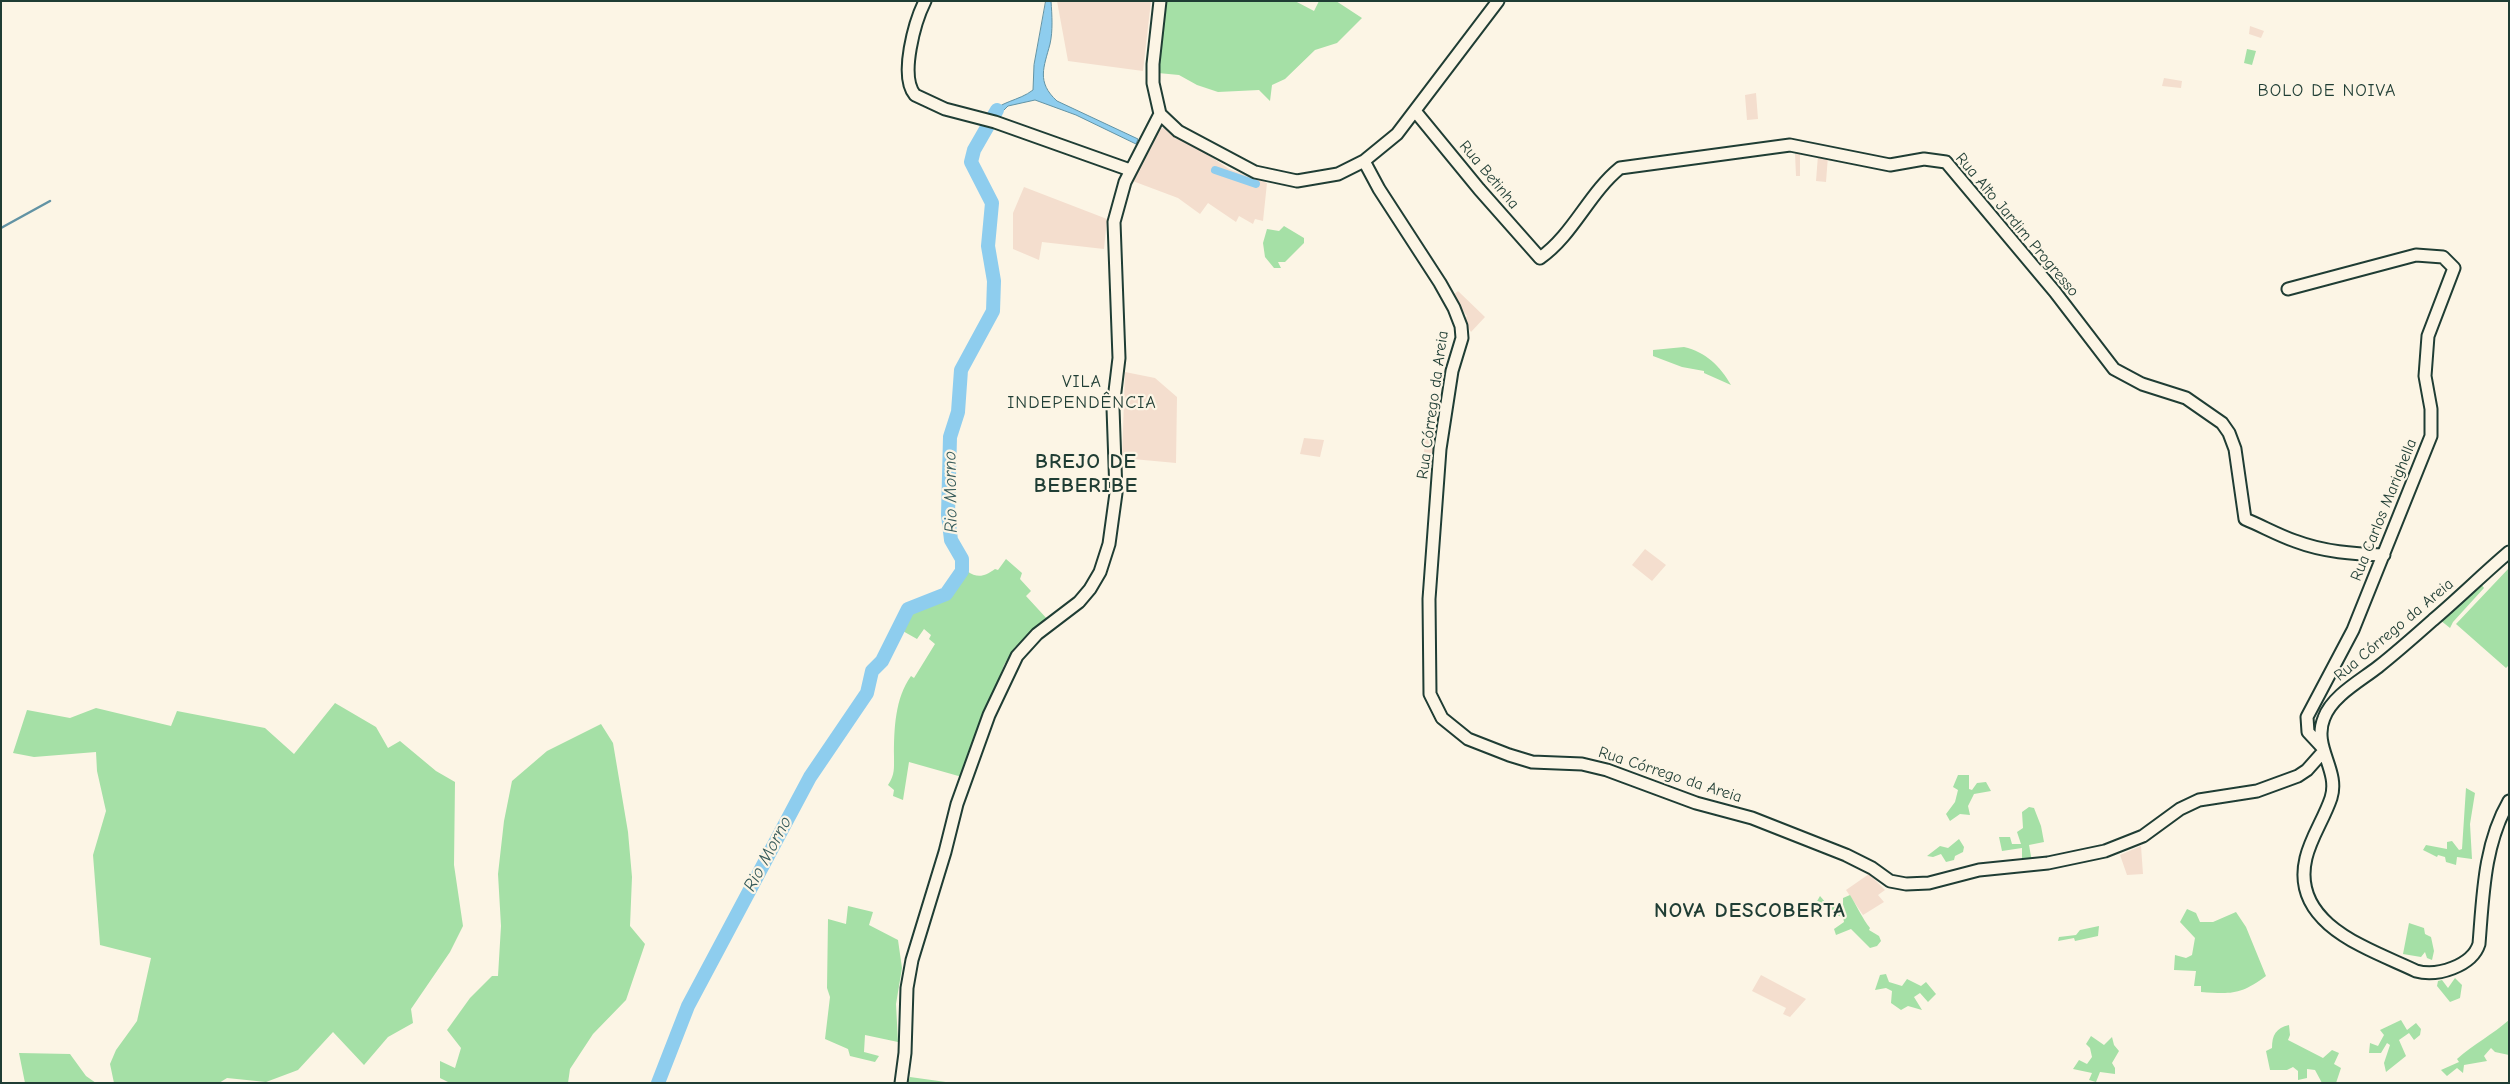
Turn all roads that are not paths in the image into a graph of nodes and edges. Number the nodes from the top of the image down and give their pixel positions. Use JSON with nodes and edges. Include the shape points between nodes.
{"nodes":[{"id":1,"x":925,"y":1,"type":"edge"},
{"id":2,"x":1160,"y":1,"type":"edge"},
{"id":3,"x":1498,"y":1,"type":"edge"},
{"id":4,"x":1416,"y":111,"type":"junction"},
{"id":5,"x":1160,"y":114,"type":"junction"},
{"id":6,"x":1364,"y":161,"type":"junction"},
{"id":7,"x":1130,"y":170,"type":"junction"},
{"id":8,"x":1540,"y":258,"type":"joint"},
{"id":9,"x":2288,"y":289,"type":"dead end"},
{"id":10,"x":2509,"y":552,"type":"edge"},
{"id":11,"x":2384,"y":555,"type":"junction"},
{"id":12,"x":2322,"y":749,"type":"junction"},
{"id":13,"x":2509,"y":801,"type":"edge"},
{"id":14,"x":901,"y":1083,"type":"edge"}],
"edges":[{"from":1,"to":7,"type":"street","via":[[912,38],[910,75],[913,94],[945,109],[990,120]]},
{"from":2,"to":5,"type":"street","via":[[1153,64],[1153,83]]},
{"from":3,"to":4,"type":"street"},
{"from":4,"to":6,"type":"street","via":[[1397,134]]},
{"from":4,"to":8,"type":"street","name":"Rua Betinha"},
{"from":5,"to":6,"type":"street","via":[[1178,132],[1270,177],[1288,181],[1309,180],[1338,174]]},
{"from":5,"to":7,"type":"street"},
{"from":6,"to":12,"type":"street","name":"Rua Córrego da Areia","via":[[1440,284],[1461,326],[1461,343],[1452,370],[1440,449],[1429,599],[1429,684],[1440,715],[1468,739],[1532,762],[1582,764],[1607,770],[1752,818],[1846,854],[1890,881],[1906,884],[1937,882],[1979,870],[2048,863],[2106,851],[2142,836],[2180,809],[2199,800],[2257,791],[2298,776],[2307,770]]},
{"from":7,"to":14,"type":"street","via":[[1114,222],[1119,358],[1113,408],[1116,493],[1109,544],[1100,572],[1090,589],[1079,602],[1037,634],[1017,656],[983,732],[957,804],[912,960]]},
{"from":8,"to":11,"type":"street","name":"Rua Alto Jardim Progresso","via":[[1620,168],[1790,145],[1890,165],[1924,159],[1946,162],[2055,292],[2112,367],[2142,384],[2186,398],[2222,423],[2235,449],[2245,519],[2314,547],[2338,553]]},
{"from":9,"to":11,"type":"street","name":"Rua Carlos Marighella","via":[[2416,255],[2443,257],[2454,268],[2428,336],[2425,376],[2431,409],[2431,436]]},
{"from":10,"to":12,"type":"street","name":"Rua Córrego da Areia","via":[[2434,620],[2340,697],[2323,719]]},
{"from":11,"to":12,"type":"street","name":"Rua Carlos Marighella","via":[[2344,649],[2307,717],[2308,732]]},
{"from":12,"to":13,"type":"street","via":[[2334,783],[2305,863],[2305,881],[2312,902],[2322,920],[2334,931],[2426,974],[2457,965],[2476,952],[2489,849],[2494,830]]}]}
